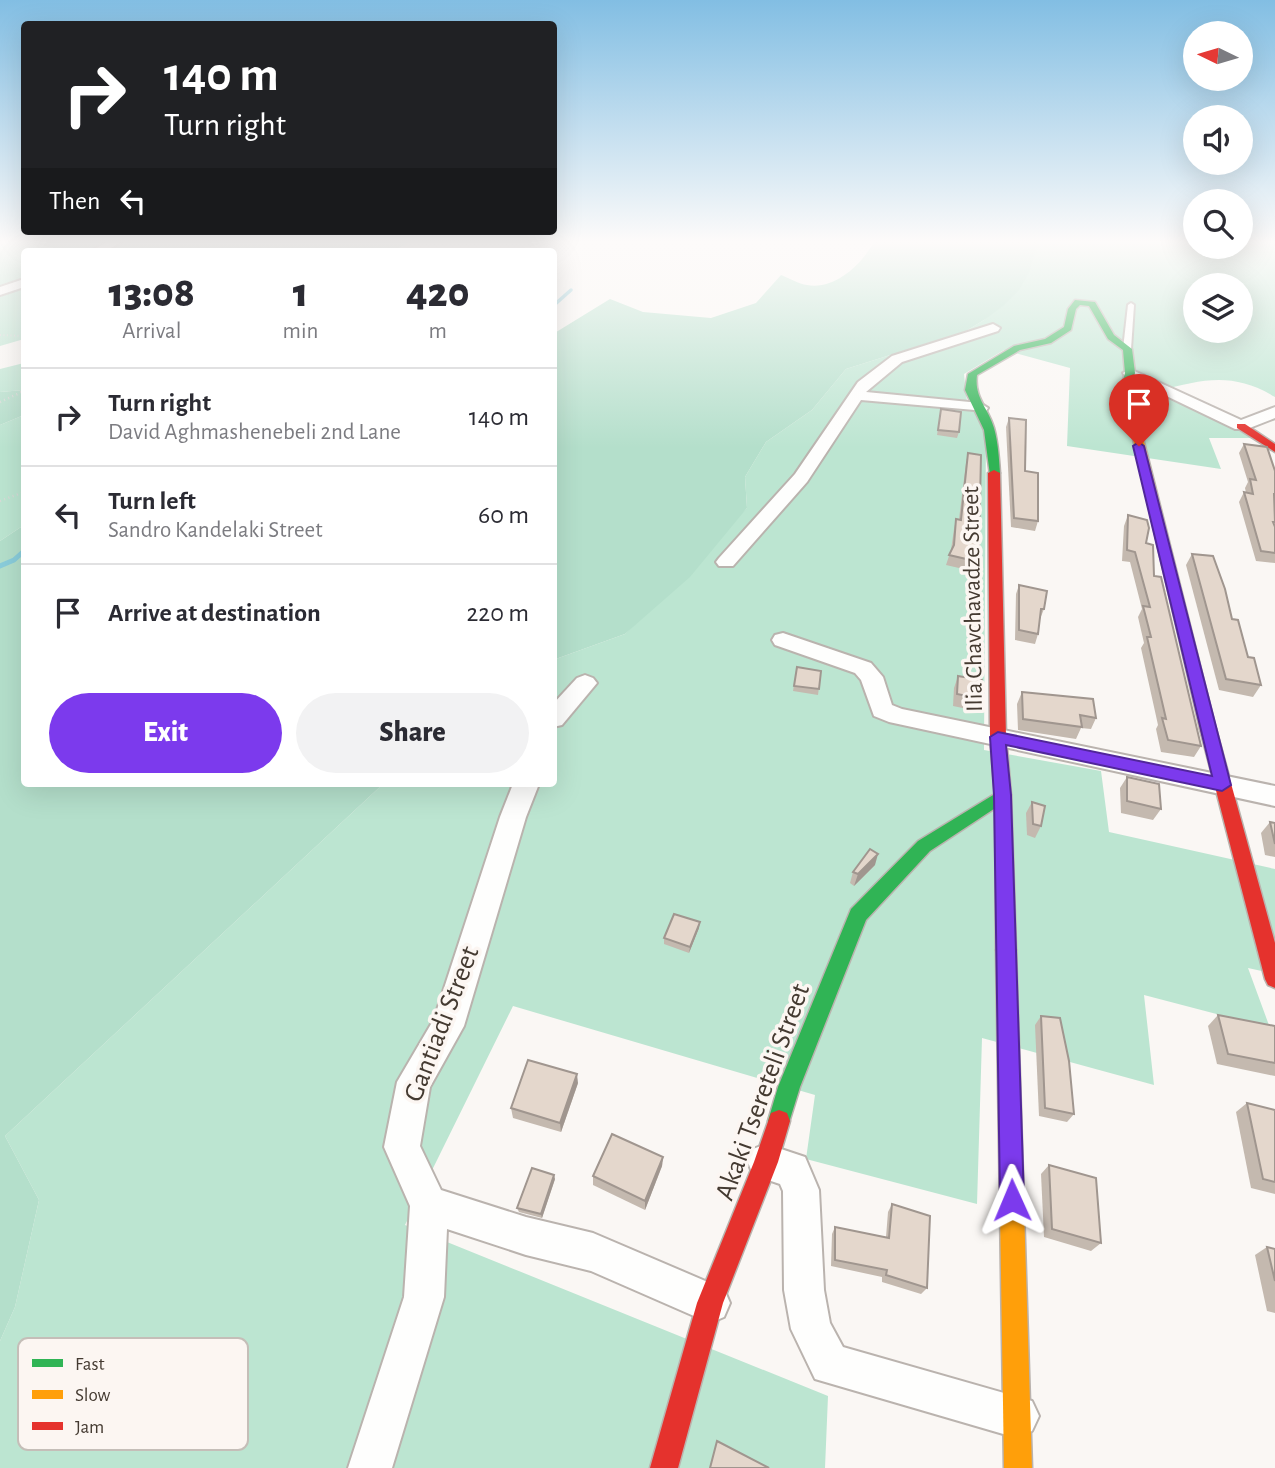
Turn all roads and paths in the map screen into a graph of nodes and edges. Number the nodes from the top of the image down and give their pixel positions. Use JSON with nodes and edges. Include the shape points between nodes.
{"nodes":[{"id":1,"x":1072,"y":311,"type":"edge"},
{"id":2,"x":1097,"y":311,"type":"edge"},
{"id":3,"x":1130,"y":311,"type":"edge"},
{"id":4,"x":993,"y":328,"type":"dead end"},
{"id":5,"x":0,"y":335,"type":"edge"},
{"id":6,"x":21,"y":336,"type":"edge"},
{"id":7,"x":1127,"y":349,"type":"junction"},
{"id":8,"x":1130,"y":373,"type":"junction"},
{"id":9,"x":21,"y":392,"type":"edge"},
{"id":10,"x":855,"y":395,"type":"junction"},
{"id":11,"x":0,"y":402,"type":"edge"},
{"id":12,"x":980,"y":408,"type":"junction"},
{"id":13,"x":1275,"y":412,"type":"edge"},
{"id":14,"x":1241,"y":426,"type":"junction"},
{"id":15,"x":1275,"y":449,"type":"edge"},
{"id":16,"x":21,"y":493,"type":"edge"},
{"id":17,"x":0,"y":501,"type":"edge"},
{"id":18,"x":726,"y":562,"type":"dead end"},
{"id":19,"x":783,"y":640,"type":"dead end"},
{"id":20,"x":585,"y":683,"type":"dead end"},
{"id":21,"x":557,"y":714,"type":"edge"},
{"id":22,"x":998,"y":737,"type":"junction"},
{"id":23,"x":1222,"y":785,"type":"junction"},
{"id":24,"x":525,"y":787,"type":"edge"},
{"id":25,"x":1003,"y":795,"type":"junction"},
{"id":26,"x":1275,"y":796,"type":"edge"},
{"id":27,"x":1275,"y":979,"type":"edge"},
{"id":28,"x":766,"y":1162,"type":"junction"},
{"id":29,"x":429,"y":1205,"type":"junction"},
{"id":30,"x":710,"y":1303,"type":"junction"},
{"id":31,"x":1017,"y":1416,"type":"junction"},
{"id":32,"x":370,"y":1468,"type":"edge"},
{"id":33,"x":664,"y":1468,"type":"edge"},
{"id":34,"x":1018,"y":1468,"type":"edge"}],
"edges":[{"from":1,"to":12,"type":"street","name":"Ilia Chavchavadze Street","via":[[1068,328],[1048,341],[1017,348],[973,374],[970,390]]},
{"from":2,"to":7,"type":"street","name":"Ilia Chavchavadze Street","via":[[1111,337]]},
{"from":3,"to":7,"type":"lane"},
{"from":4,"to":10,"type":"street","via":[[897,359]]},
{"from":5,"to":6,"type":"path"},
{"from":7,"to":8,"type":"street"},
{"from":8,"to":14,"type":"street"},
{"from":8,"to":23,"type":"street","via":[[1127,383],[1139,446]]},
{"from":9,"to":11,"type":"path"},
{"from":10,"to":12,"type":"street"},
{"from":10,"to":18,"type":"street","via":[[801,478]]},
{"from":12,"to":22,"type":"street","name":"Ilia Chavchavadze Street","via":[[993,435]]},
{"from":13,"to":14,"type":"street"},
{"from":14,"to":15,"type":"street"},
{"from":16,"to":17,"type":"path"},
{"from":19,"to":22,"type":"street","via":[[863,668],[872,677],[883,710]]},
{"from":20,"to":21,"type":"street"},
{"from":22,"to":23,"type":"street"},
{"from":22,"to":25,"type":"street","name":"Ilia Chavchavadze Street"},
{"from":23,"to":26,"type":"street"},
{"from":23,"to":27,"type":"street"},
{"from":24,"to":29,"type":"street","name":"Gantiadi Street","via":[[448,1026],[414,1082],[402,1147]]},
{"from":25,"to":28,"type":"street","name":"Akaki Tsereteli Street","via":[[924,846],[858,915],[789,1087]]},
{"from":25,"to":31,"type":"street","name":"Ilia Chavchavadze Street"},
{"from":28,"to":30,"type":"street","name":"Akaki Tsereteli Street"},
{"from":28,"to":31,"type":"street","via":[[792,1170],[801,1190],[804,1290],[811,1329],[830,1364]]},
{"from":29,"to":30,"type":"street","via":[[593,1252]]},
{"from":29,"to":32,"type":"street","name":"Gantiadi Street","via":[[424,1297]]},
{"from":30,"to":33,"type":"street","name":"Akaki Tsereteli Street"},
{"from":31,"to":34,"type":"street","name":"Ilia Chavchavadze Street"}]}
